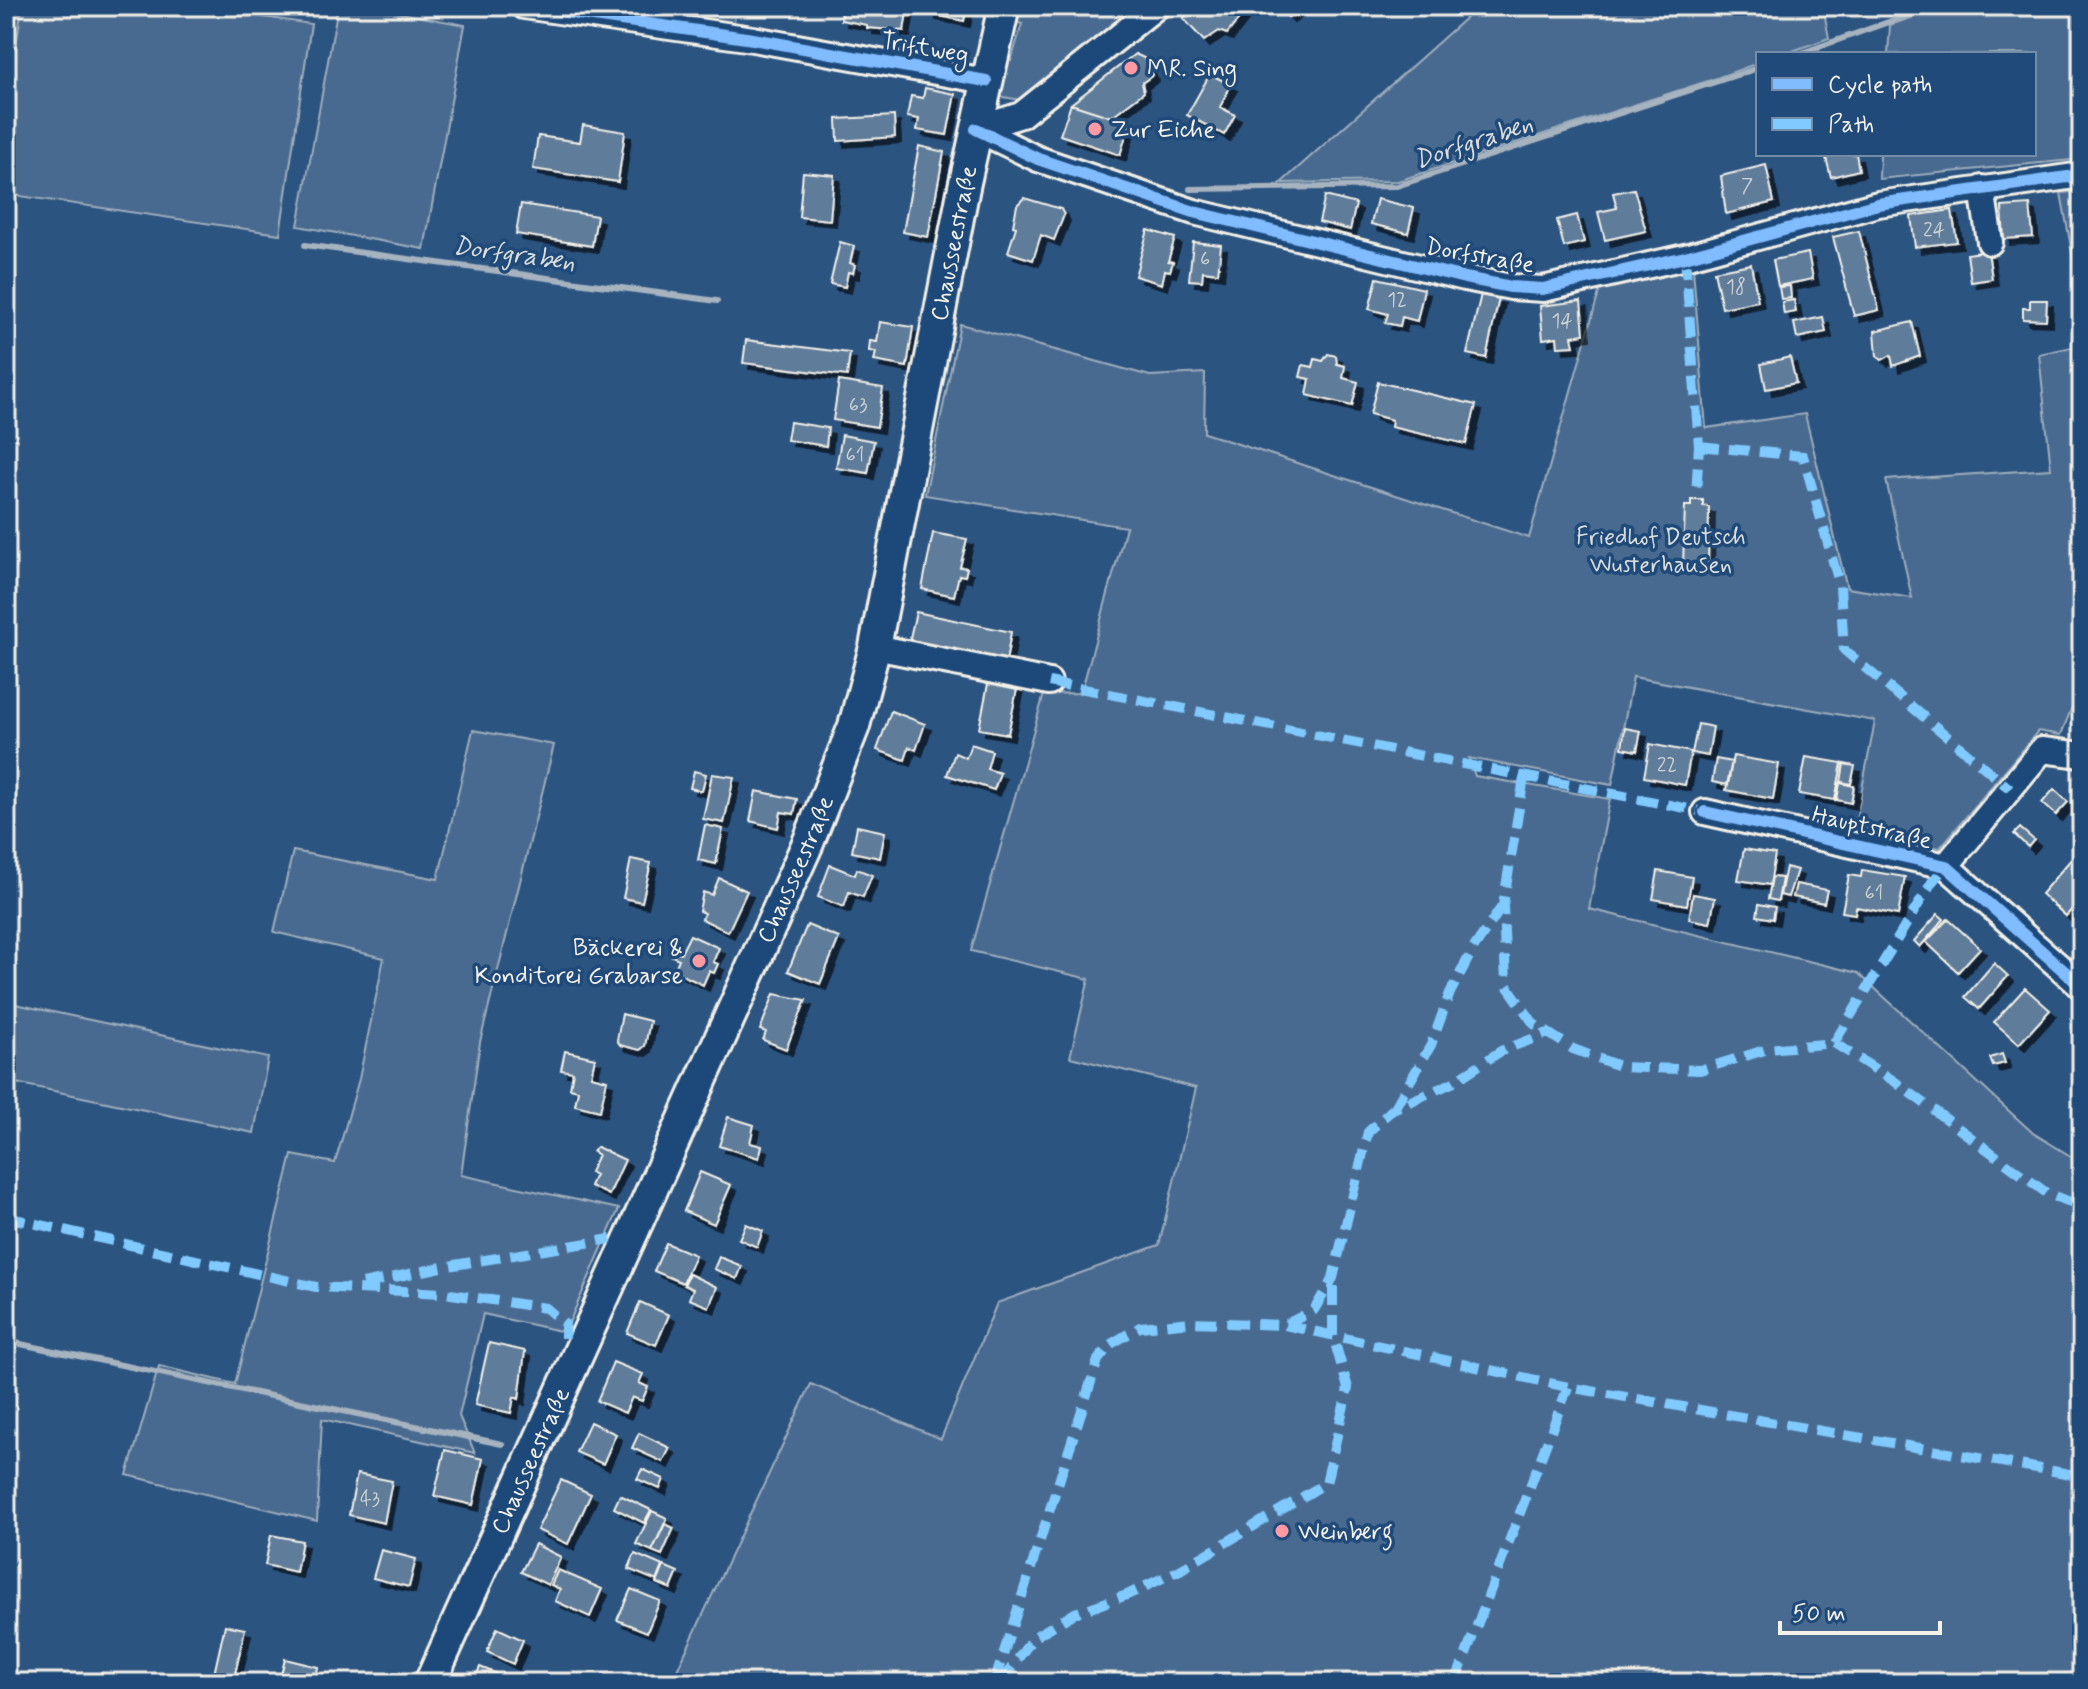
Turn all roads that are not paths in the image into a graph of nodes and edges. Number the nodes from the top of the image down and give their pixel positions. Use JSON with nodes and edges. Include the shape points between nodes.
{"nodes":[{"id":1,"x":524,"y":6,"type":"edge"},
{"id":2,"x":1004,"y":6,"type":"edge"},
{"id":3,"x":1157,"y":6,"type":"edge"},
{"id":4,"x":986,"y":81,"type":"junction"},
{"id":5,"x":976,"y":129,"type":"junction"},
{"id":6,"x":2082,"y":175,"type":"edge"},
{"id":7,"x":1982,"y":188,"type":"junction"},
{"id":8,"x":1990,"y":242,"type":"dead end"},
{"id":9,"x":875,"y":647,"type":"junction"},
{"id":10,"x":1049,"y":682,"type":"dead end"},
{"id":11,"x":2082,"y":755,"type":"edge"},
{"id":12,"x":1705,"y":812,"type":"dead end"},
{"id":13,"x":1946,"y":866,"type":"junction"},
{"id":14,"x":2082,"y":987,"type":"edge"},
{"id":15,"x":430,"y":1683,"type":"edge"}],
"edges":[{"from":1,"to":4,"type":"street","name":"Triftweg","via":[[753,39]]},
{"from":2,"to":4,"type":"main road","name":"Chausseestraße"},
{"from":3,"to":5,"type":"street","via":[[1021,115]]},
{"from":4,"to":5,"type":"main road","name":"Chausseestraße"},
{"from":5,"to":7,"type":"street","name":"Dorfstraße","via":[[1038,159],[1194,212],[1511,287],[1543,289],[1878,204]]},
{"from":5,"to":9,"type":"main road","name":"Chausseestraße"},
{"from":6,"to":7,"type":"street","name":"Dorfstraße"},
{"from":7,"to":8,"type":"street"},
{"from":9,"to":10,"type":"street"},
{"from":9,"to":15,"type":"main road","name":"Chausseestraße","via":[[854,726],[808,843]]},
{"from":11,"to":13,"type":"street","via":[[2042,750]]},
{"from":12,"to":13,"type":"street","name":"Hauptstraße"},
{"from":13,"to":14,"type":"street","name":"Hauptstraße"}]}
